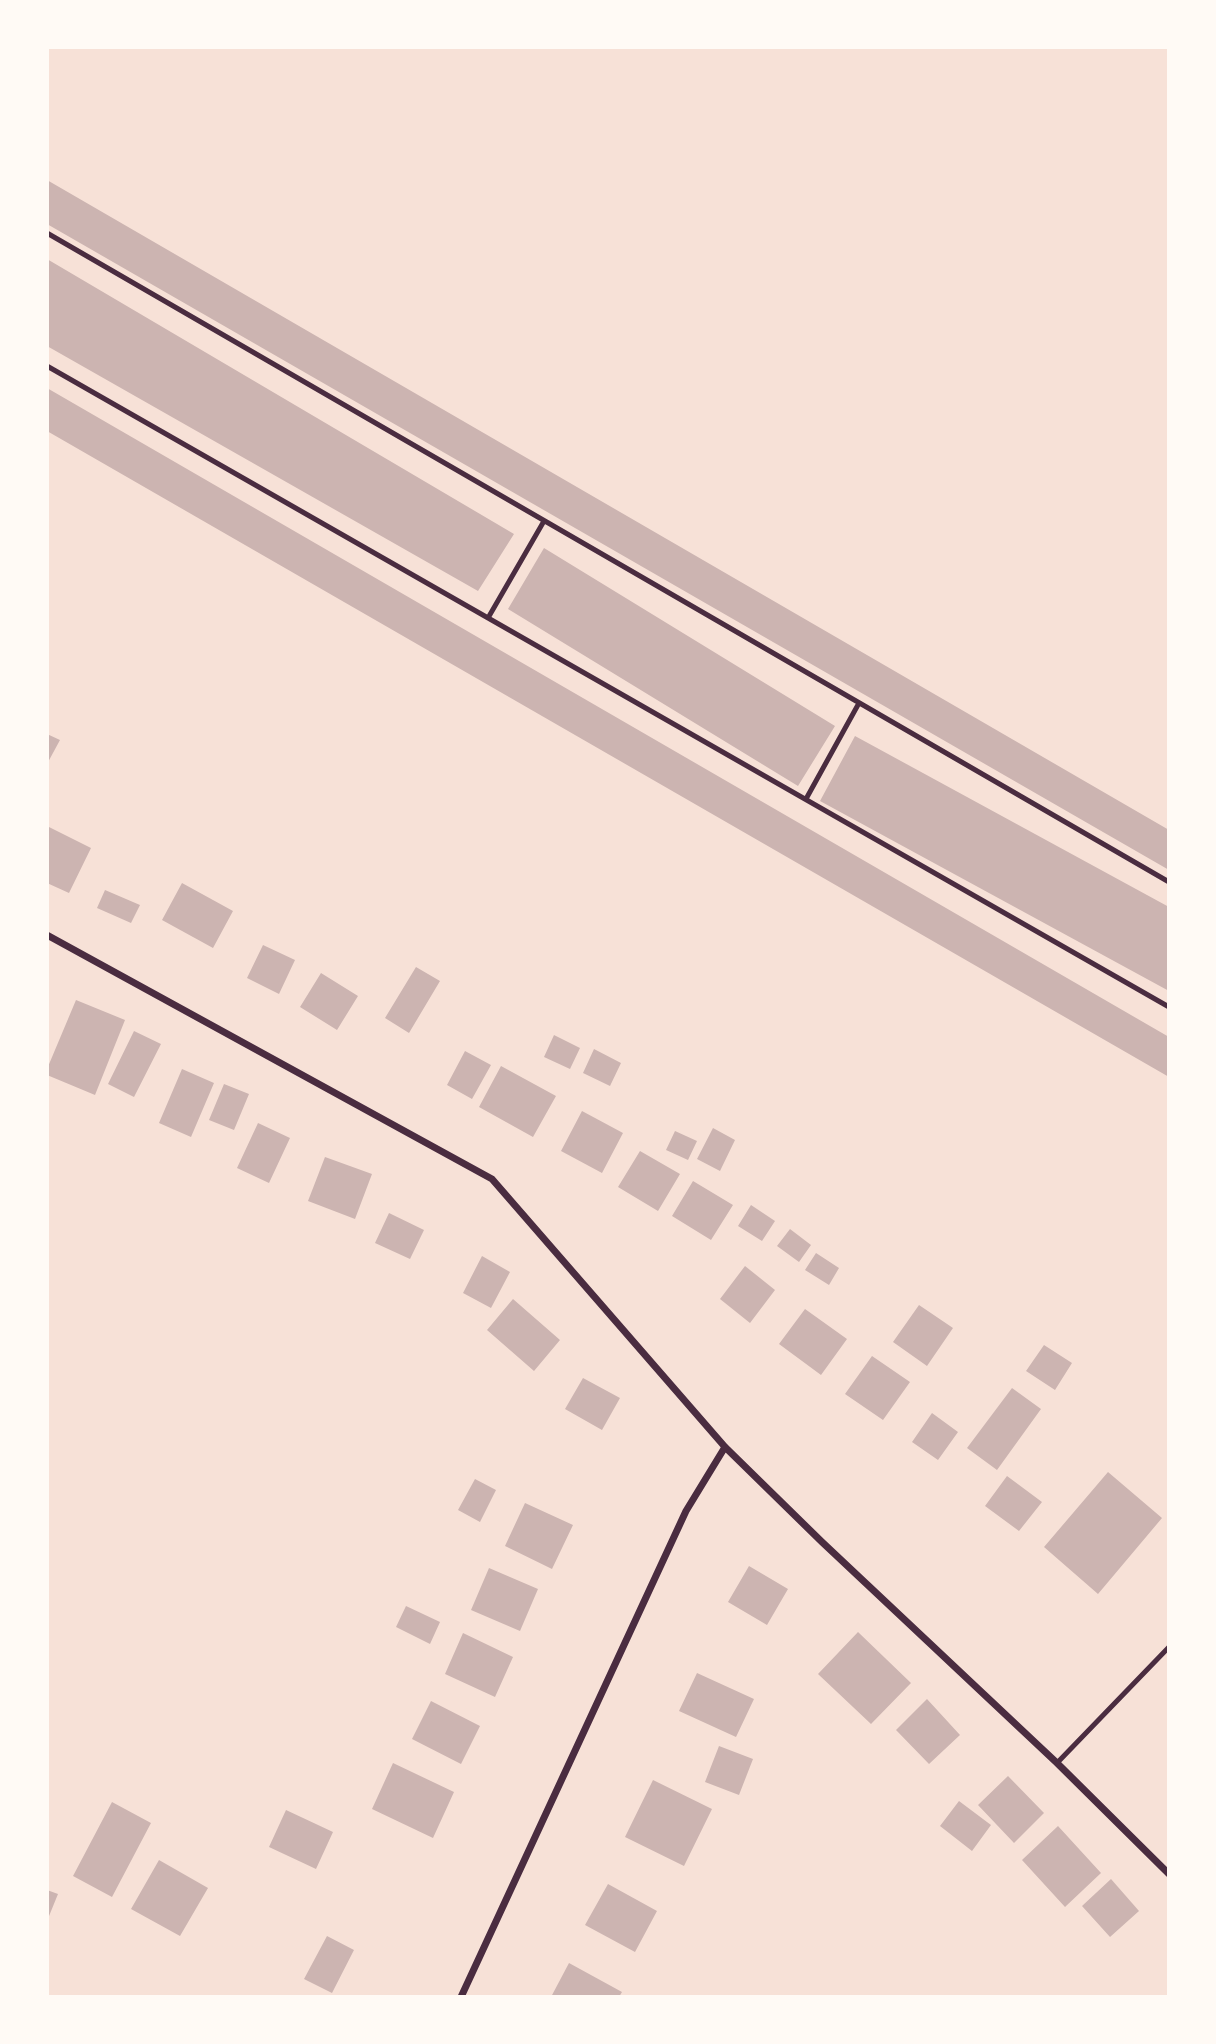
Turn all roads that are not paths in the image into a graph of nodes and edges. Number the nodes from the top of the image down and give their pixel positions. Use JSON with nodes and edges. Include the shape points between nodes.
{"nodes":[{"id":1,"x":47,"y":233,"type":"edge"},
{"id":2,"x":47,"y":366,"type":"edge"},
{"id":3,"x":544,"y":521,"type":"junction"},
{"id":4,"x":488,"y":618,"type":"junction"},
{"id":5,"x":859,"y":703,"type":"junction"},
{"id":6,"x":806,"y":799,"type":"junction"},
{"id":7,"x":1169,"y":882,"type":"edge"},
{"id":8,"x":47,"y":935,"type":"edge"},
{"id":9,"x":1169,"y":1007,"type":"edge"},
{"id":10,"x":725,"y":1447,"type":"junction"},
{"id":11,"x":1169,"y":1647,"type":"edge"},
{"id":12,"x":1057,"y":1763,"type":"junction"},
{"id":13,"x":1169,"y":1874,"type":"edge"},
{"id":14,"x":461,"y":1997,"type":"edge"}],
"edges":[{"from":1,"to":3,"type":"lane"},
{"from":2,"to":4,"type":"lane"},
{"from":3,"to":4,"type":"lane"},
{"from":3,"to":5,"type":"lane"},
{"from":4,"to":6,"type":"lane"},
{"from":5,"to":6,"type":"lane"},
{"from":5,"to":7,"type":"lane"},
{"from":6,"to":9,"type":"lane"},
{"from":8,"to":10,"type":"street","via":[[492,1179]]},
{"from":10,"to":12,"type":"street"},
{"from":10,"to":14,"type":"street","via":[[686,1511]]},
{"from":11,"to":12,"type":"lane"},
{"from":12,"to":13,"type":"street"}]}
